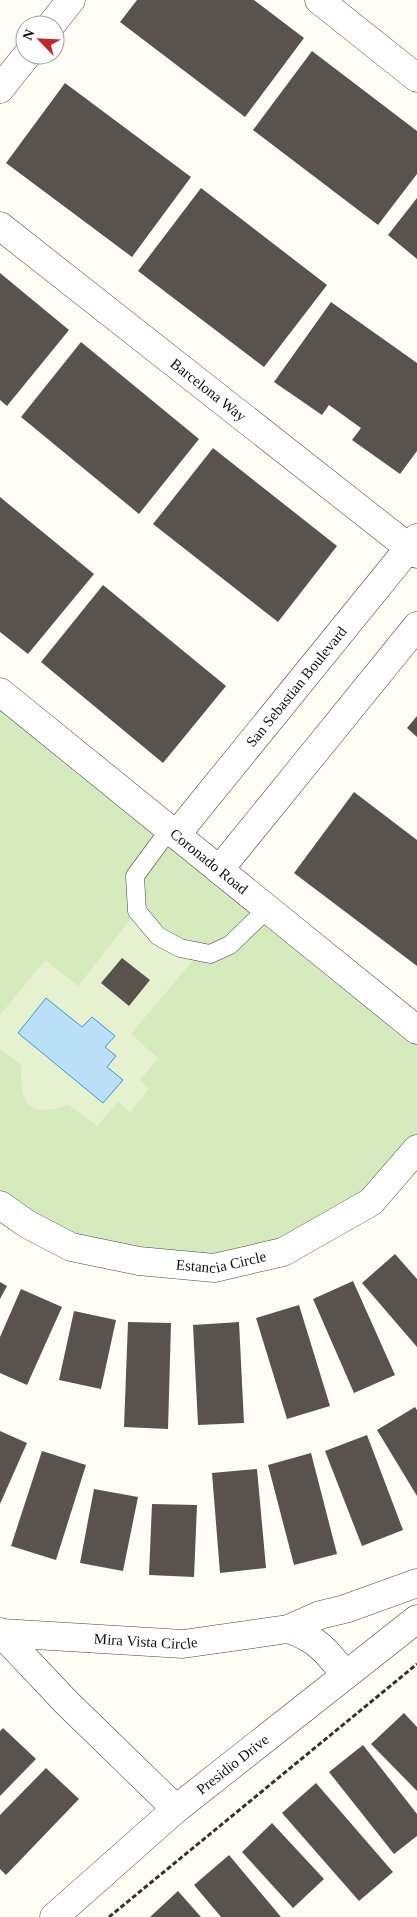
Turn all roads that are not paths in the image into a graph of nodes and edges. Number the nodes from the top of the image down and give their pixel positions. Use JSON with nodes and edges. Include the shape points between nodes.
{"nodes":[{"id":1,"x":71,"y":0,"type":"edge"},
{"id":2,"x":319,"y":0,"type":"edge"},
{"id":3,"x":59,"y":15,"type":"edge"},
{"id":4,"x":19,"y":65,"type":"edge"},
{"id":5,"x":417,"y":78,"type":"edge"},
{"id":6,"x":0,"y":89,"type":"edge"},
{"id":7,"x":0,"y":226,"type":"edge"},
{"id":8,"x":414,"y":547,"type":"edge"},
{"id":9,"x":417,"y":626,"type":"edge"},
{"id":10,"x":0,"y":692,"type":"edge"},
{"id":11,"x":172,"y":832,"type":"junction"},
{"id":12,"x":219,"y":870,"type":"junction"},
{"id":13,"x":267,"y":909,"type":"junction"},
{"id":14,"x":417,"y":1030,"type":"edge"},
{"id":15,"x":417,"y":1149,"type":"edge"},
{"id":16,"x":0,"y":1205,"type":"edge"},
{"id":17,"x":417,"y":1583,"type":"edge"},
{"id":18,"x":417,"y":1618,"type":"edge"},
{"id":19,"x":288,"y":1628,"type":"junction"},
{"id":20,"x":1,"y":1632,"type":"edge"},
{"id":21,"x":345,"y":1675,"type":"junction"},
{"id":22,"x":176,"y":1809,"type":"junction"},
{"id":23,"x":54,"y":1917,"type":"edge"}],
"edges":[{"from":1,"to":3,"type":"street"},
{"from":2,"to":5,"type":"street"},
{"from":4,"to":6,"type":"street"},
{"from":7,"to":8,"type":"street","name":"Barcelona Way"},
{"from":8,"to":11,"type":"street","name":"San Sebastian Boulevard"},
{"from":9,"to":12,"type":"street"},
{"from":10,"to":11,"type":"street","name":"Coronado Road"},
{"from":11,"to":12,"type":"street","name":"Coronado Road"},
{"from":11,"to":13,"type":"lane","via":[[135,876],[137,911],[158,936],[180,948],[210,954],[230,945]]},
{"from":12,"to":13,"type":"street","name":"Coronado Road"},
{"from":13,"to":14,"type":"street","name":"Coronado Road"},
{"from":15,"to":16,"type":"street","name":"Estancia Circle","via":[[371,1202],[283,1252],[214,1268],[140,1261],[71,1247],[27,1224]]},
{"from":17,"to":19,"type":"street","name":"Mira Vista Circle","via":[[345,1610],[320,1614]]},
{"from":18,"to":21,"type":"street","name":"Presidio Drive"},
{"from":19,"to":20,"type":"street","name":"Mira Vista Circle","via":[[183,1644]]},
{"from":19,"to":21,"type":"street","via":[[308,1635],[328,1652]]},
{"from":20,"to":22,"type":"street","name":"Mira Vista Circle","via":[[66,1702]]},
{"from":21,"to":22,"type":"street","name":"Presidio Drive"},
{"from":22,"to":23,"type":"street","name":"Presidio Drive"}]}
